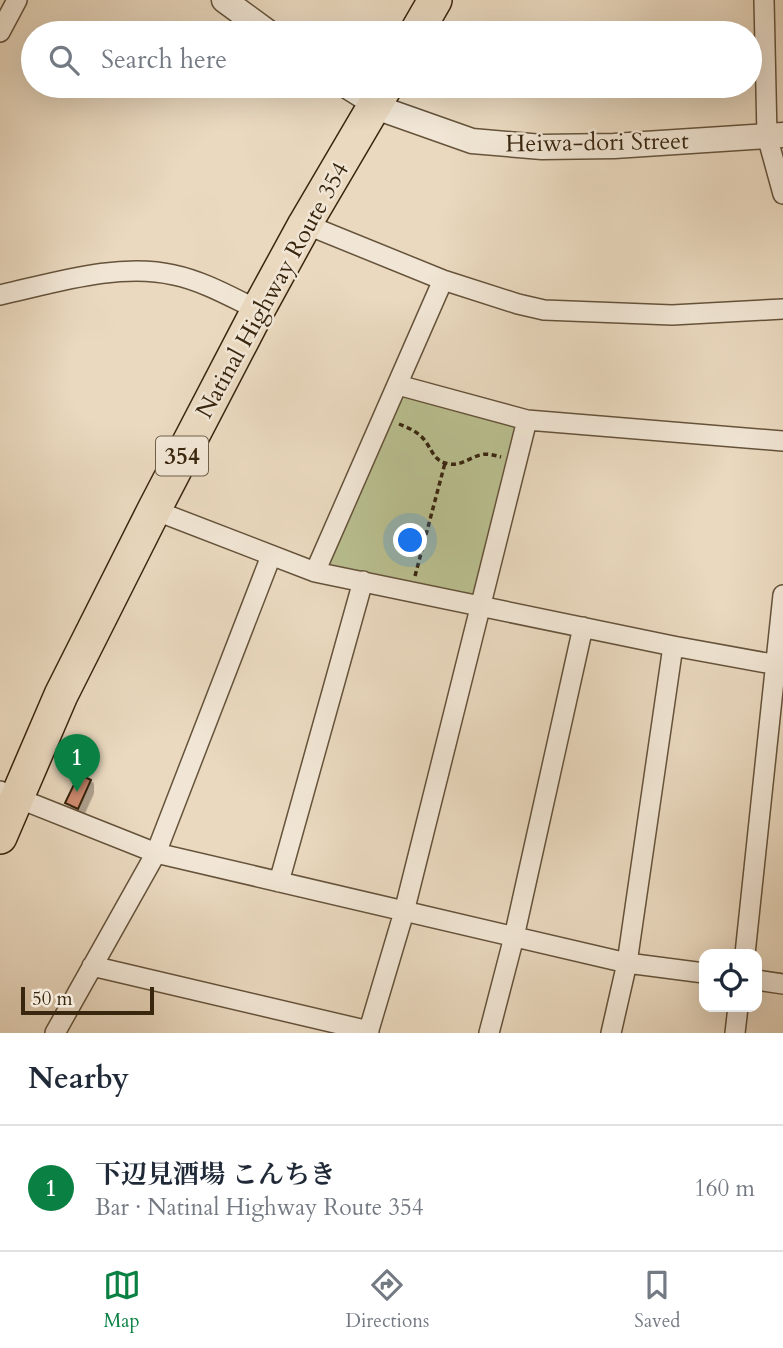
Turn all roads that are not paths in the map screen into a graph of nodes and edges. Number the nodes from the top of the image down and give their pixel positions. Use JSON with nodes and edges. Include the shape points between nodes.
{"nodes":[{"id":1,"x":17,"y":0,"type":"edge"},
{"id":2,"x":224,"y":0,"type":"edge"},
{"id":3,"x":435,"y":0,"type":"edge"},
{"id":4,"x":764,"y":0,"type":"edge"},
{"id":5,"x":253,"y":21,"type":"edge"},
{"id":6,"x":423,"y":21,"type":"edge"},
{"id":7,"x":0,"y":32,"type":"edge"},
{"id":8,"x":379,"y":98,"type":"edge"},
{"id":9,"x":382,"y":98,"type":"edge"},
{"id":10,"x":775,"y":135,"type":"edge"},
{"id":11,"x":783,"y":194,"type":"edge"},
{"id":12,"x":305,"y":225,"type":"junction"},
{"id":13,"x":443,"y":280,"type":"junction"},
{"id":14,"x":0,"y":295,"type":"edge"},
{"id":15,"x":783,"y":309,"type":"edge"},
{"id":16,"x":258,"y":310,"type":"junction"},
{"id":17,"x":397,"y":384,"type":"junction"},
{"id":18,"x":527,"y":420,"type":"junction"},
{"id":19,"x":783,"y":441,"type":"edge"},
{"id":20,"x":154,"y":510,"type":"junction"},
{"id":21,"x":271,"y":556,"type":"junction"},
{"id":22,"x":315,"y":572,"type":"junction"},
{"id":23,"x":363,"y":581,"type":"junction"},
{"id":24,"x":783,"y":595,"type":"edge"},
{"id":25,"x":481,"y":605,"type":"junction"},
{"id":26,"x":583,"y":626,"type":"junction"},
{"id":27,"x":673,"y":646,"type":"junction"},
{"id":28,"x":779,"y":665,"type":"edge"},
{"id":29,"x":9,"y":794,"type":"edge"},
{"id":30,"x":0,"y":837,"type":"edge"},
{"id":31,"x":156,"y":853,"type":"junction"},
{"id":32,"x":279,"y":882,"type":"junction"},
{"id":33,"x":404,"y":912,"type":"junction"},
{"id":34,"x":514,"y":937,"type":"junction"},
{"id":35,"x":746,"y":949,"type":"edge"},
{"id":36,"x":628,"y":963,"type":"junction"},
{"id":37,"x":92,"y":966,"type":"junction"},
{"id":38,"x":699,"y":972,"type":"edge"},
{"id":39,"x":762,"y":981,"type":"edge"},
{"id":40,"x":783,"y":984,"type":"edge"},
{"id":41,"x":737,"y":1012,"type":"edge"},
{"id":42,"x":369,"y":1032,"type":"edge"},
{"id":43,"x":55,"y":1033,"type":"edge"},
{"id":44,"x":489,"y":1033,"type":"edge"},
{"id":45,"x":611,"y":1033,"type":"edge"},
{"id":46,"x":735,"y":1033,"type":"edge"}],
"edges":[{"from":1,"to":7,"type":"street"},
{"from":2,"to":5,"type":"street"},
{"from":3,"to":6,"type":"highway"},
{"from":4,"to":10,"type":"street"},
{"from":8,"to":12,"type":"highway","name":"Natinal Highway Route 354","number":"354"},
{"from":9,"to":10,"type":"street","name":"Heiwa-dori Street","via":[[387,111],[472,141],[542,147],[614,146]]},
{"from":10,"to":11,"type":"street"},
{"from":12,"to":13,"type":"street"},
{"from":12,"to":16,"type":"highway","name":"Natinal Highway Route 354","number":"354"},
{"from":13,"to":15,"type":"street","via":[[544,310],[673,315]]},
{"from":13,"to":17,"type":"street"},
{"from":14,"to":16,"type":"street","via":[[112,271],[147,270],[200,283]]},
{"from":16,"to":20,"type":"highway","name":"Natinal Highway Route 354","number":"354"},
{"from":17,"to":18,"type":"street"},
{"from":17,"to":22,"type":"street"},
{"from":18,"to":19,"type":"street"},
{"from":18,"to":25,"type":"street"},
{"from":20,"to":21,"type":"street"},
{"from":20,"to":29,"type":"highway","name":"Natinal Highway Route 354","number":"354"},
{"from":21,"to":22,"type":"street"},
{"from":21,"to":31,"type":"street"},
{"from":22,"to":23,"type":"street"},
{"from":23,"to":25,"type":"street"},
{"from":23,"to":32,"type":"street"},
{"from":24,"to":28,"type":"street"},
{"from":25,"to":26,"type":"street"},
{"from":25,"to":33,"type":"street"},
{"from":26,"to":27,"type":"street"},
{"from":26,"to":34,"type":"street"},
{"from":27,"to":28,"type":"street"},
{"from":27,"to":36,"type":"street"},
{"from":28,"to":35,"type":"street"},
{"from":29,"to":30,"type":"highway","name":"Natinal Highway Route 354","number":"354"},
{"from":29,"to":31,"type":"street"},
{"from":31,"to":32,"type":"street"},
{"from":31,"to":37,"type":"street"},
{"from":32,"to":33,"type":"street"},
{"from":33,"to":34,"type":"street"},
{"from":33,"to":42,"type":"street"},
{"from":34,"to":36,"type":"street"},
{"from":34,"to":44,"type":"street"},
{"from":36,"to":38,"type":"street"},
{"from":36,"to":45,"type":"street"},
{"from":37,"to":42,"type":"street"},
{"from":37,"to":43,"type":"street"},
{"from":39,"to":40,"type":"street"},
{"from":41,"to":46,"type":"street"}]}
